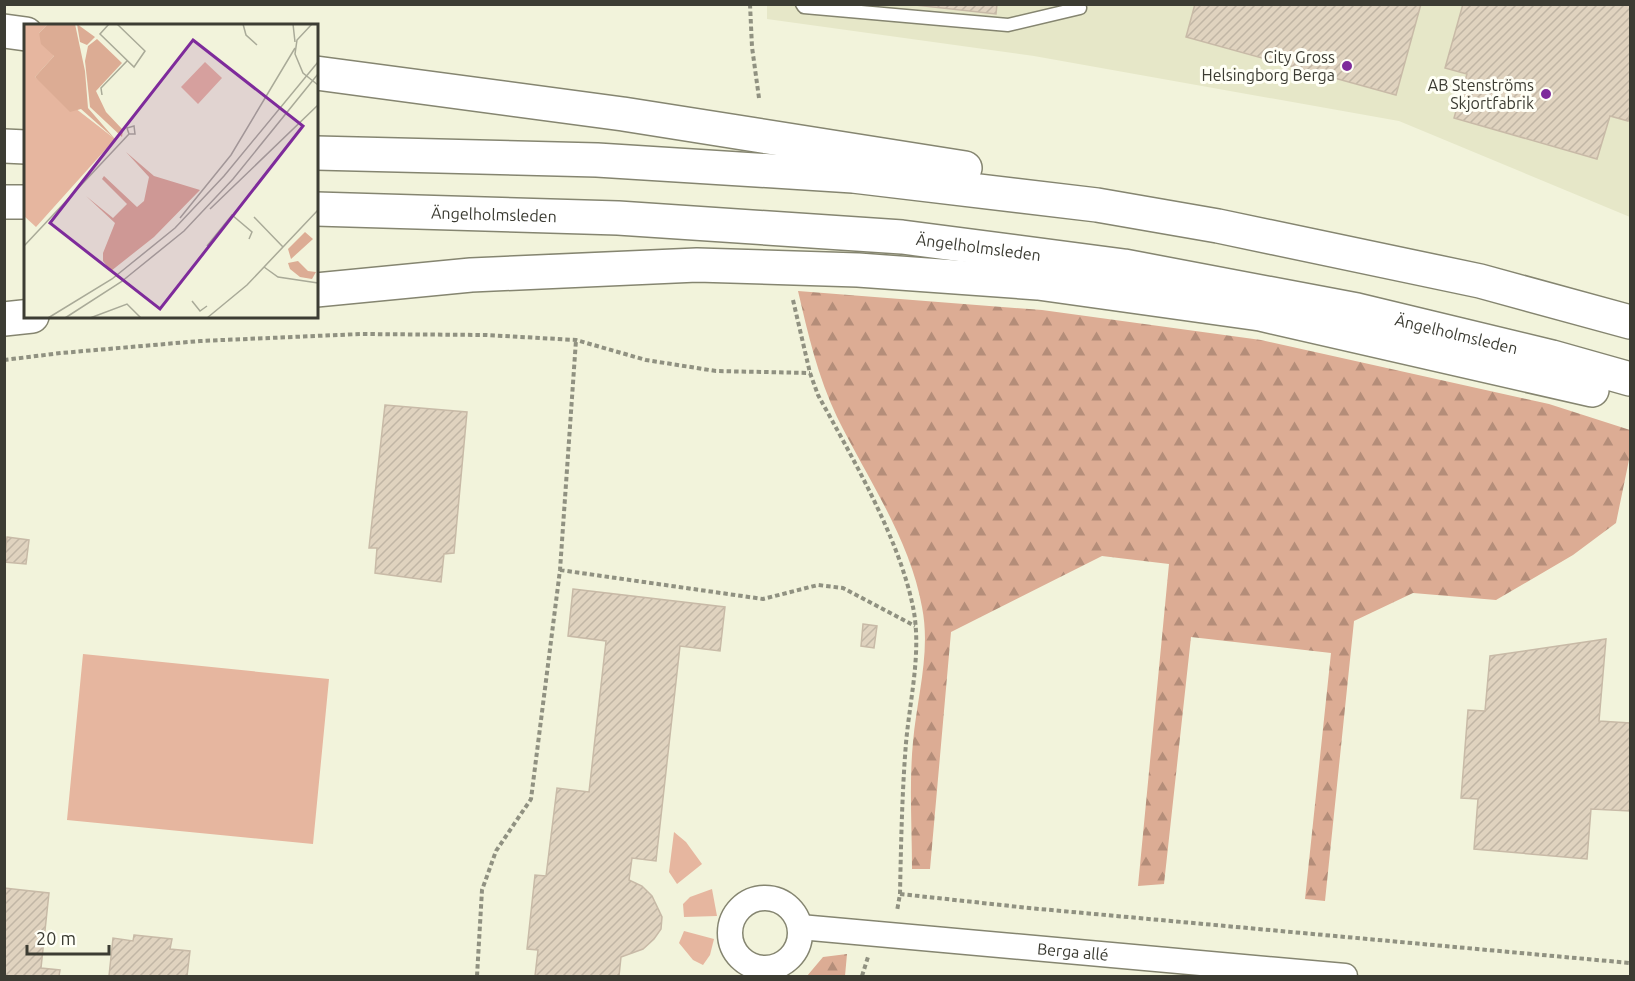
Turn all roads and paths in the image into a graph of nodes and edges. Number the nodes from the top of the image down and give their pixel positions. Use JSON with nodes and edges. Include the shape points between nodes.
{"nodes":[{"id":1,"x":750,"y":4,"type":"edge"},
{"id":2,"x":802,"y":4,"type":"edge"},
{"id":3,"x":1080,"y":8,"type":"dead end"},
{"id":4,"x":4,"y":31,"type":"edge"},
{"id":5,"x":24,"y":34,"type":"edge"},
{"id":6,"x":318,"y":73,"type":"edge"},
{"id":7,"x":759,"y":98,"type":"dead end"},
{"id":8,"x":4,"y":146,"type":"edge"},
{"id":9,"x":24,"y":147,"type":"edge"},
{"id":10,"x":318,"y":153,"type":"edge"},
{"id":11,"x":4,"y":202,"type":"edge"},
{"id":12,"x":24,"y":202,"type":"edge"},
{"id":13,"x":318,"y":209,"type":"edge"},
{"id":14,"x":1218,"y":226,"type":"junction"},
{"id":15,"x":318,"y":290,"type":"edge"},
{"id":16,"x":793,"y":300,"type":"dead end"},
{"id":17,"x":24,"y":317,"type":"edge"},
{"id":18,"x":4,"y":319,"type":"edge"},
{"id":19,"x":1630,"y":322,"type":"edge"},
{"id":20,"x":576,"y":340,"type":"junction"},
{"id":21,"x":4,"y":360,"type":"edge"},
{"id":22,"x":810,"y":373,"type":"junction"},
{"id":23,"x":1630,"y":379,"type":"edge"},
{"id":24,"x":1630,"y":399,"type":"edge"},
{"id":25,"x":560,"y":570,"type":"junction"},
{"id":26,"x":915,"y":626,"type":"junction"},
{"id":27,"x":800,"y":927,"type":"dead end"},
{"id":28,"x":1630,"y":963,"type":"edge"},
{"id":29,"x":477,"y":976,"type":"edge"},
{"id":30,"x":1345,"y":976,"type":"edge"}],
"edges":[{"from":1,"to":7,"type":"path"},
{"from":2,"to":3,"type":"lane","via":[[1008,25]]},
{"from":4,"to":5,"type":"highway"},
{"from":6,"to":14,"type":"highway","via":[[623,114],[999,174]]},
{"from":8,"to":9,"type":"highway"},
{"from":10,"to":14,"type":"highway","via":[[597,160],[853,176],[1097,205]]},
{"from":11,"to":12,"type":"highway"},
{"from":13,"to":23,"type":"highway","name":"Ängelholmsleden","via":[[618,218],[925,240],[1124,266],[1357,310]]},
{"from":14,"to":19,"type":"highway","via":[[1480,281]]},
{"from":15,"to":24,"type":"highway","via":[[471,275],[696,265],[858,270],[1038,283],[1260,314]]},
{"from":16,"to":22,"type":"path"},
{"from":17,"to":18,"type":"highway"},
{"from":20,"to":21,"type":"path","via":[[361,334],[200,340]]},
{"from":20,"to":22,"type":"path","via":[[646,360],[716,371]]},
{"from":20,"to":25,"type":"path"},
{"from":22,"to":26,"type":"path","via":[[896,552]]},
{"from":25,"to":26,"type":"path","via":[[763,599],[818,585],[843,588]]},
{"from":25,"to":29,"type":"path","via":[[531,800],[496,852],[483,891]]},
{"from":26,"to":28,"type":"path","via":[[900,894]]},
{"from":27,"to":30,"type":"street","name":"Berga allé"}]}
